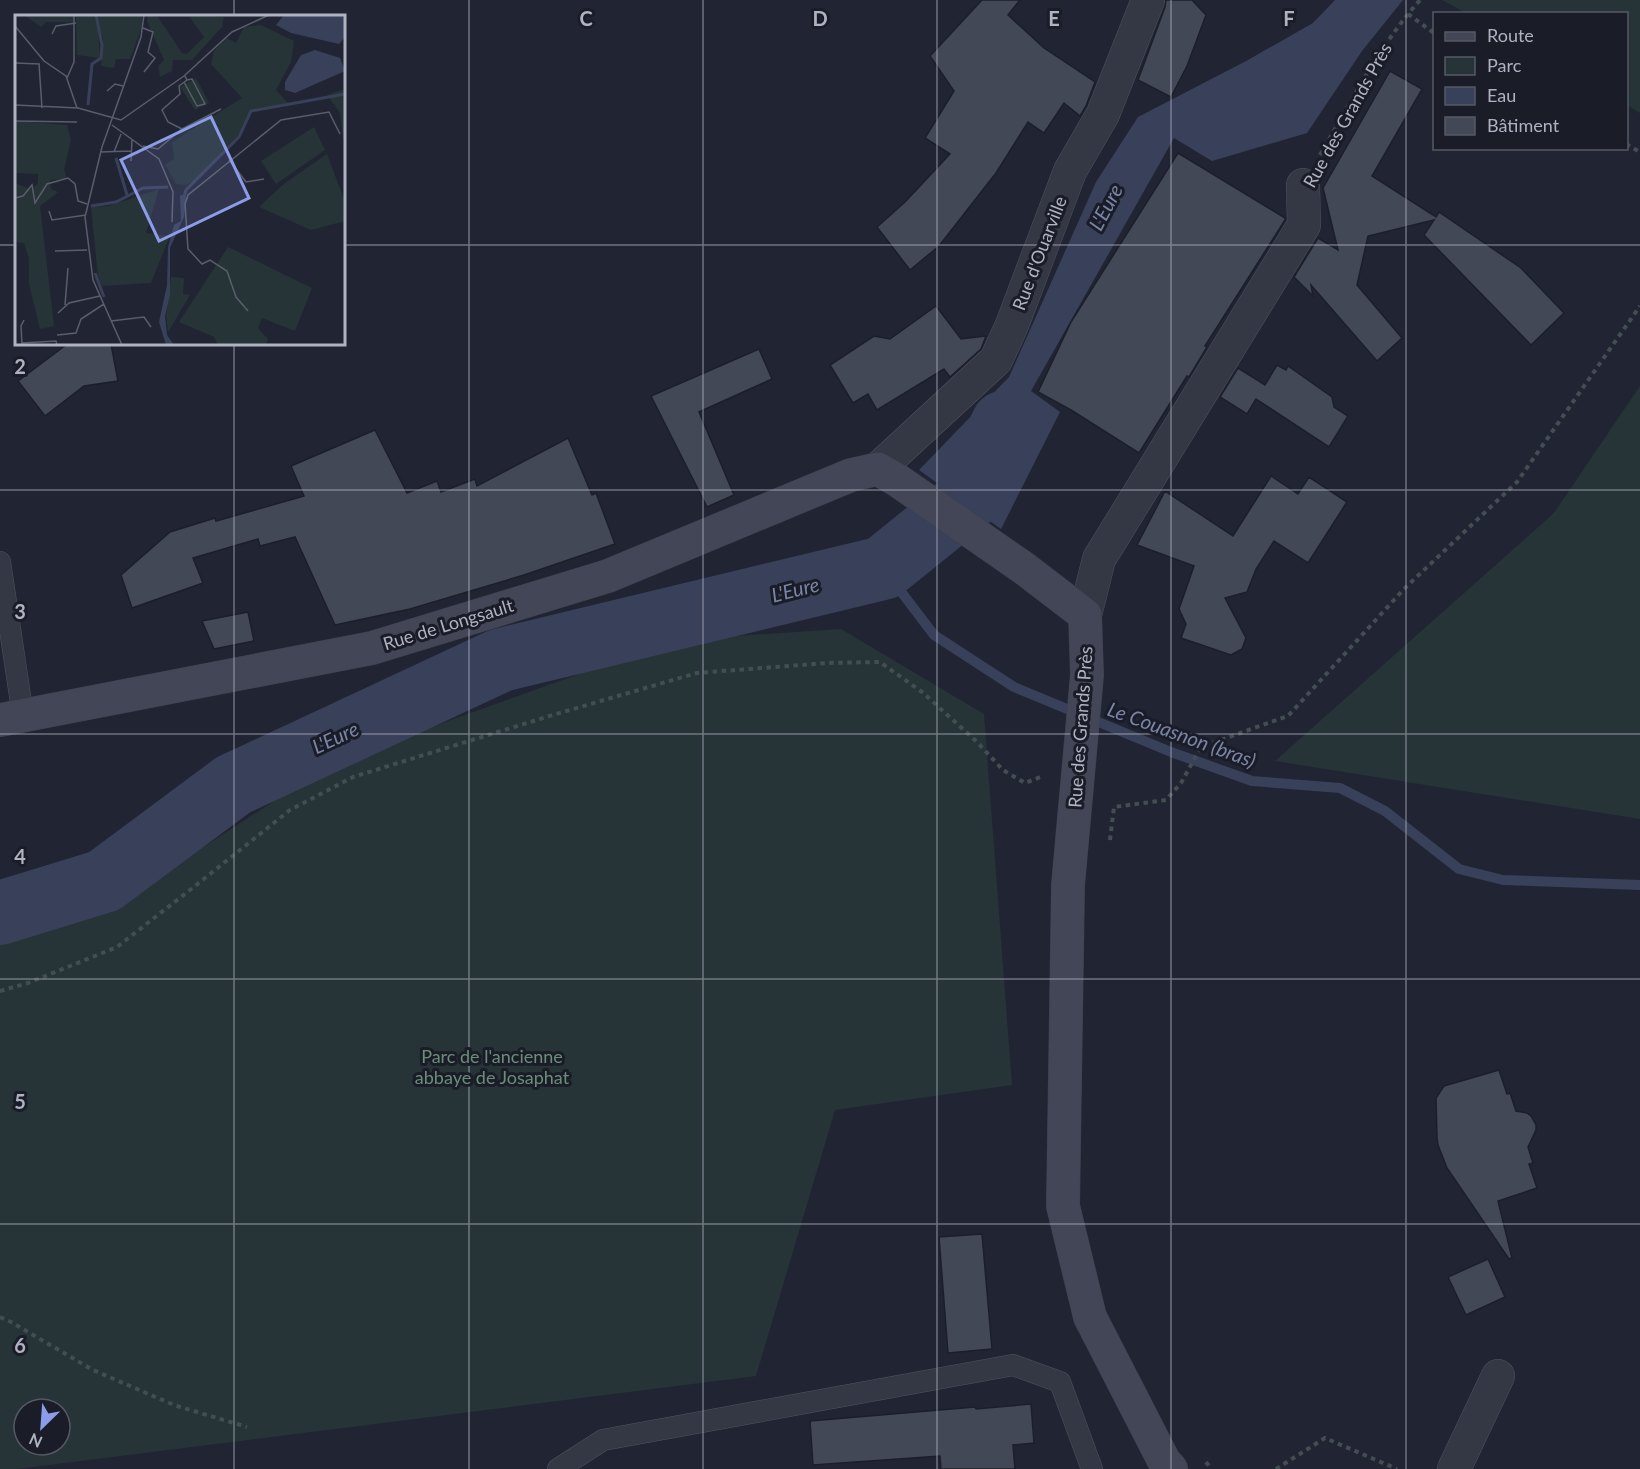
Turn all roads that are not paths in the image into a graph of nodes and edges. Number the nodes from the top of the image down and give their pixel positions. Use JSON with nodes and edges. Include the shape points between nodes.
{"nodes":[{"id":1,"x":1148,"y":0,"type":"edge"},
{"id":2,"x":1303,"y":185,"type":"road end"},
{"id":3,"x":888,"y":475,"type":"junction"},
{"id":4,"x":0,"y":562,"type":"edge"},
{"id":5,"x":1085,"y":615,"type":"junction"},
{"id":6,"x":12,"y":718,"type":"edge"},
{"id":7,"x":1498,"y":1376,"type":"dead end"},
{"id":8,"x":558,"y":1469,"type":"edge"},
{"id":9,"x":1092,"y":1469,"type":"edge"},
{"id":10,"x":1171,"y":1469,"type":"edge"},
{"id":11,"x":1454,"y":1469,"type":"edge"}],
"edges":[{"from":1,"to":3,"type":"street","name":"Rue d'Ouarville","via":[[1103,114],[1070,171],[996,360]]},
{"from":2,"to":5,"type":"street","name":"Rue des Grands Près","via":[[1304,225],[1098,559]]},
{"from":3,"to":5,"type":"street"},
{"from":3,"to":6,"type":"street","name":"Rue de Longsault","via":[[851,475],[608,576],[372,648]]},
{"from":4,"to":6,"type":"lane"},
{"from":5,"to":10,"type":"street","name":"Rue des Grands Près","via":[[1087,675],[1068,885],[1063,1206],[1090,1317]]},
{"from":7,"to":11,"type":"street"},
{"from":8,"to":9,"type":"lane","via":[[603,1440],[1013,1365],[1060,1382]]}]}
